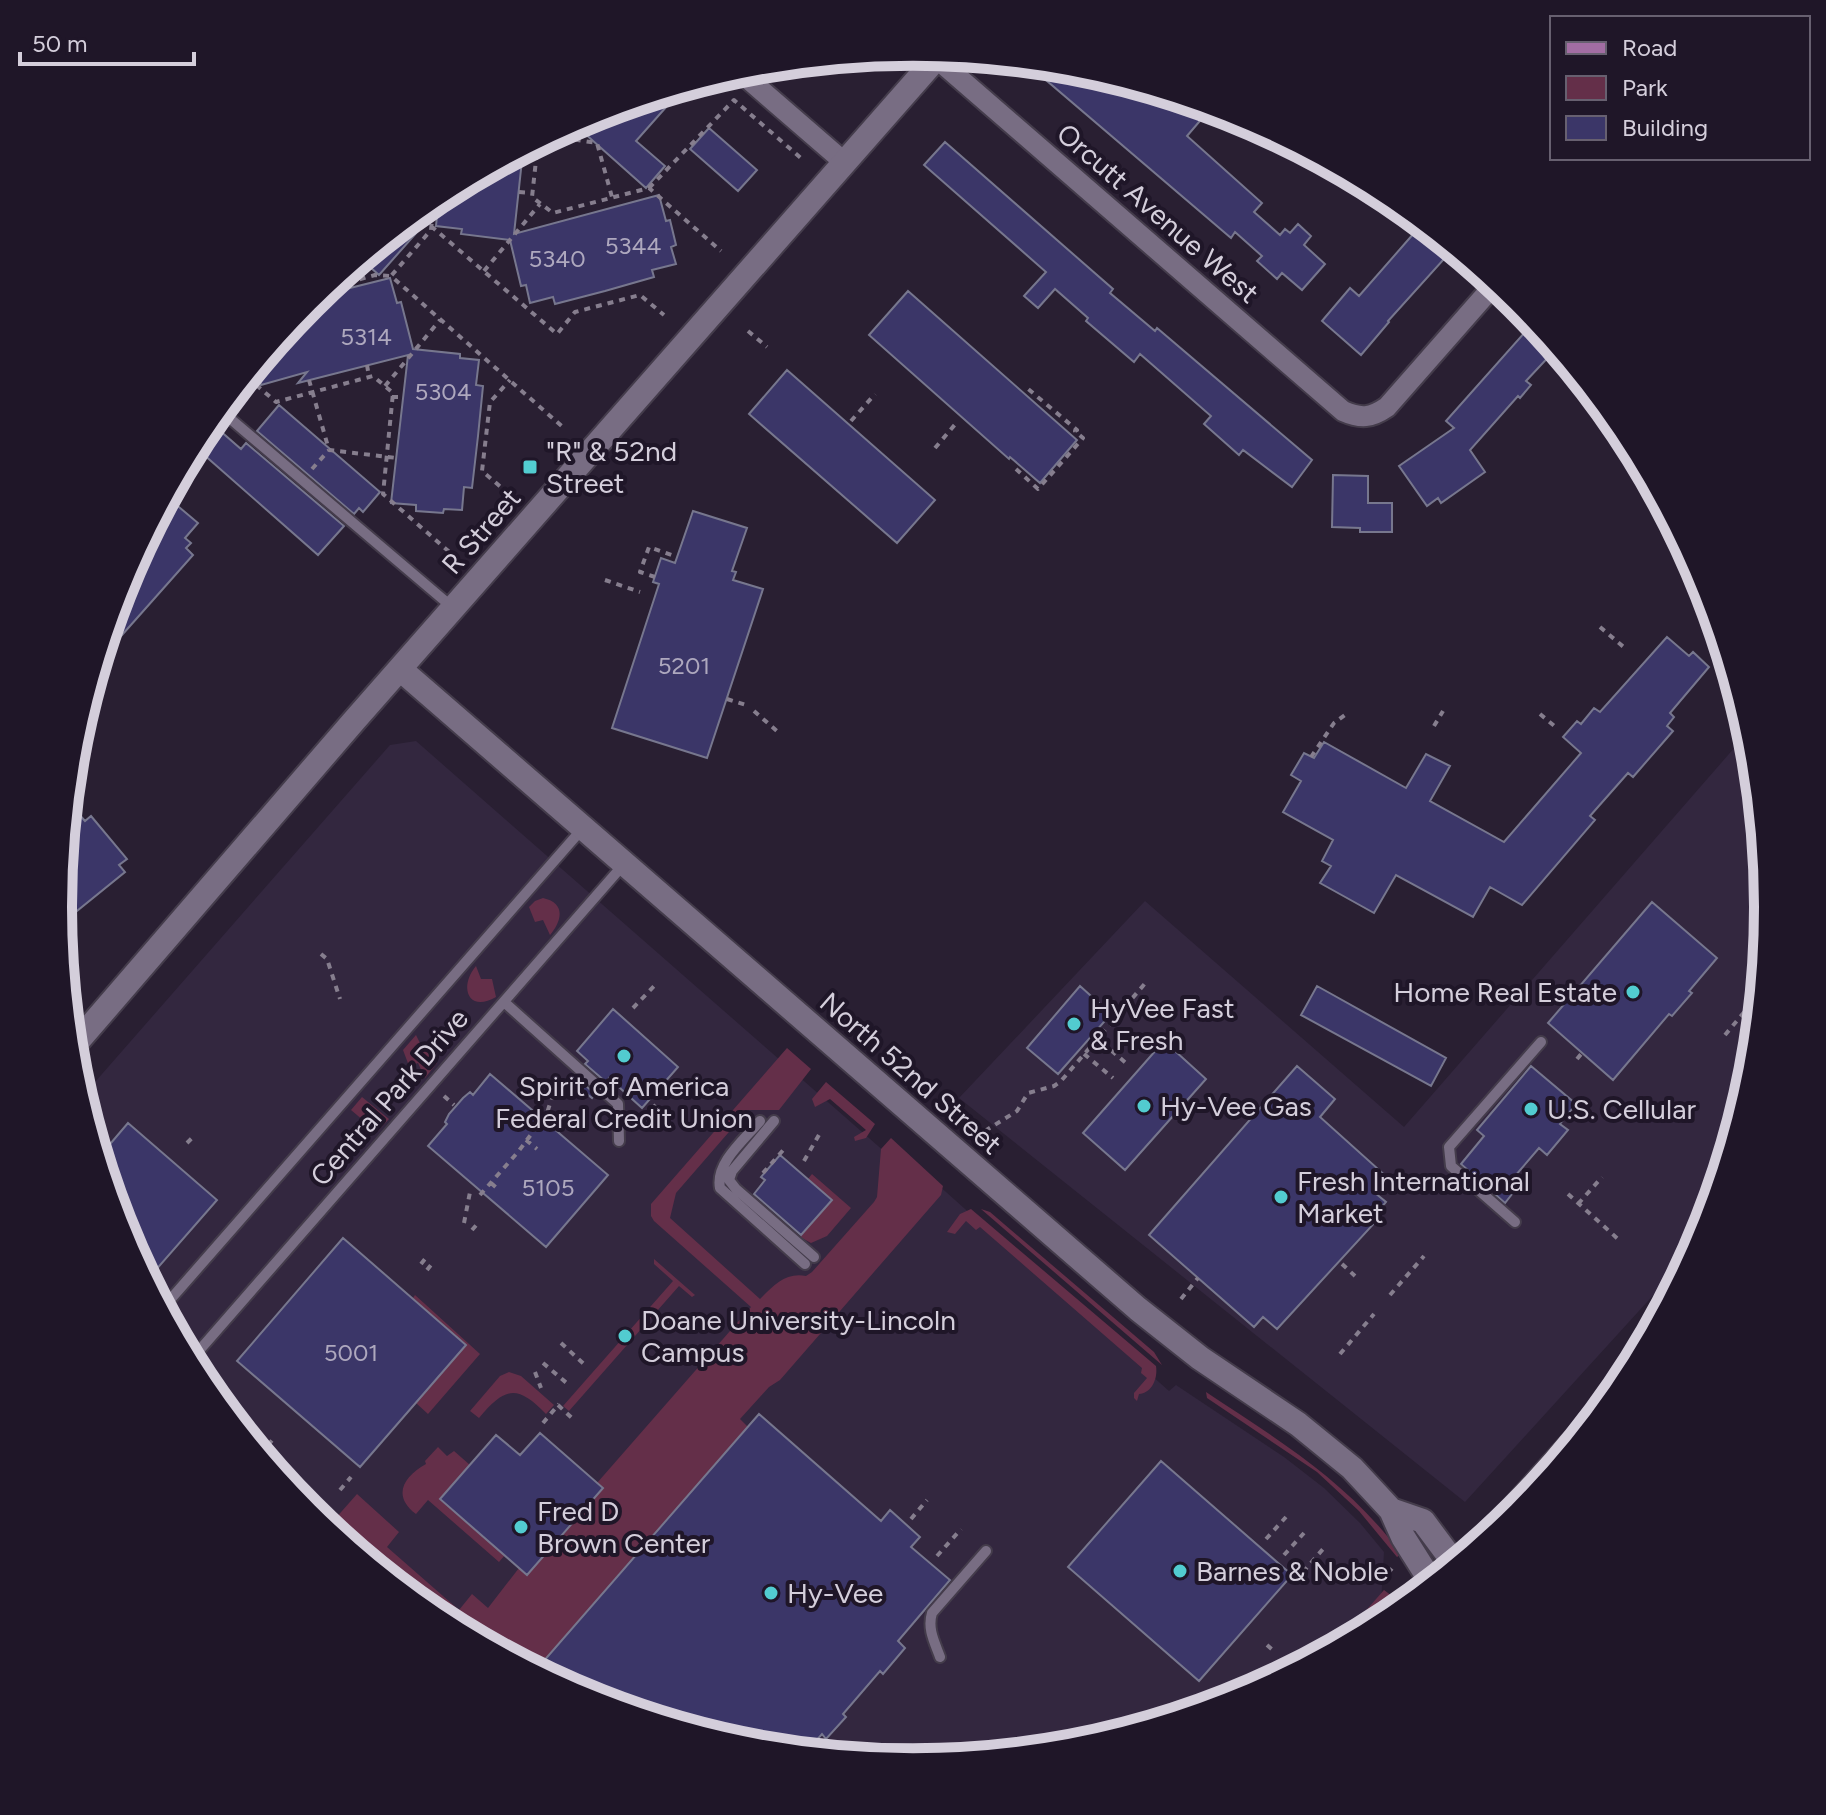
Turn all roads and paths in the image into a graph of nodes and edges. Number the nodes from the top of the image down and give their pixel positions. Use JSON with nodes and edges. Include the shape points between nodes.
{"nodes":[{"id":1,"x":928,"y":67,"type":"edge"},
{"id":2,"x":950,"y":67,"type":"edge"},
{"id":3,"x":751,"y":82,"type":"edge"},
{"id":4,"x":571,"y":139,"type":"edge"},
{"id":5,"x":536,"y":155,"type":"edge"},
{"id":6,"x":802,"y":159,"type":"dead end"},
{"id":7,"x":844,"y":162,"type":"junction"},
{"id":8,"x":649,"y":188,"type":"junction"},
{"id":9,"x":519,"y":192,"type":"dead end"},
{"id":10,"x":532,"y":193,"type":"junction"},
{"id":11,"x":612,"y":197,"type":"junction"},
{"id":12,"x":540,"y":204,"type":"junction"},
{"id":13,"x":432,"y":217,"type":"edge"},
{"id":14,"x":431,"y":226,"type":"junction"},
{"id":15,"x":721,"y":251,"type":"dead end"},
{"id":16,"x":484,"y":271,"type":"junction"},
{"id":17,"x":391,"y":276,"type":"junction"},
{"id":18,"x":351,"y":282,"type":"edge"},
{"id":19,"x":1487,"y":293,"type":"edge"},
{"id":20,"x":664,"y":315,"type":"dead end"},
{"id":21,"x":440,"y":320,"type":"junction"},
{"id":22,"x":748,"y":331,"type":"dead end"},
{"id":23,"x":767,"y":347,"type":"dead end"},
{"id":24,"x":367,"y":365,"type":"dead end"},
{"id":25,"x":369,"y":377,"type":"junction"},
{"id":26,"x":309,"y":380,"type":"dead end"},
{"id":27,"x":510,"y":380,"type":"junction"},
{"id":28,"x":255,"y":384,"type":"edge"},
{"id":29,"x":385,"y":386,"type":"junction"},
{"id":30,"x":1027,"y":388,"type":"dead end"},
{"id":31,"x":314,"y":392,"type":"junction"},
{"id":32,"x":875,"y":394,"type":"dead end"},
{"id":33,"x":392,"y":397,"type":"junction"},
{"id":34,"x":404,"y":397,"type":"dead end"},
{"id":35,"x":229,"y":418,"type":"edge"},
{"id":36,"x":851,"y":421,"type":"dead end"},
{"id":37,"x":958,"y":421,"type":"dead end"},
{"id":38,"x":565,"y":429,"type":"dead end"},
{"id":39,"x":935,"y":448,"type":"dead end"},
{"id":40,"x":329,"y":450,"type":"junction"},
{"id":41,"x":387,"y":456,"type":"junction"},
{"id":42,"x":397,"y":458,"type":"dead end"},
{"id":43,"x":1016,"y":469,"type":"dead end"},
{"id":44,"x":303,"y":480,"type":"junction"},
{"id":45,"x":509,"y":494,"type":"dead end"},
{"id":46,"x":454,"y":556,"type":"dead end"},
{"id":47,"x":677,"y":557,"type":"dead end"},
{"id":48,"x":655,"y":577,"type":"dead end"},
{"id":49,"x":605,"y":580,"type":"dead end"},
{"id":50,"x":640,"y":592,"type":"dead end"},
{"id":51,"x":453,"y":608,"type":"junction"},
{"id":52,"x":1600,"y":627,"type":"dead end"},
{"id":53,"x":1626,"y":649,"type":"dead end"},
{"id":54,"x":400,"y":669,"type":"junction"},
{"id":55,"x":727,"y":699,"type":"dead end"},
{"id":56,"x":749,"y":706,"type":"dead end"},
{"id":57,"x":754,"y":711,"type":"dead end"},
{"id":58,"x":1443,"y":711,"type":"dead end"},
{"id":59,"x":1349,"y":712,"type":"dead end"},
{"id":60,"x":1540,"y":714,"type":"dead end"},
{"id":61,"x":1434,"y":726,"type":"dead end"},
{"id":62,"x":1558,"y":729,"type":"dead end"},
{"id":63,"x":778,"y":732,"type":"dead end"},
{"id":64,"x":1311,"y":757,"type":"dead end"},
{"id":65,"x":583,"y":828,"type":"junction"},
{"id":66,"x":624,"y":864,"type":"junction"},
{"id":67,"x":321,"y":954,"type":"dead end"},
{"id":68,"x":1148,"y":980,"type":"dead end"},
{"id":69,"x":657,"y":983,"type":"dead end"},
{"id":70,"x":340,"y":999,"type":"dead end"},
{"id":71,"x":504,"y":1002,"type":"junction"},
{"id":72,"x":633,"y":1008,"type":"dead end"},
{"id":73,"x":1746,"y":1010,"type":"dead end"},
{"id":74,"x":1725,"y":1035,"type":"dead end"},
{"id":75,"x":82,"y":1036,"type":"edge"},
{"id":76,"x":1095,"y":1036,"type":"junction"},
{"id":77,"x":1541,"y":1042,"type":"dead end"},
{"id":78,"x":1743,"y":1044,"type":"edge"},
{"id":79,"x":1740,"y":1047,"type":"dead end"},
{"id":80,"x":1582,"y":1053,"type":"dead end"},
{"id":81,"x":1084,"y":1054,"type":"junction"},
{"id":82,"x":1577,"y":1059,"type":"dead end"},
{"id":83,"x":1126,"y":1063,"type":"dead end"},
{"id":84,"x":1113,"y":1078,"type":"dead end"},
{"id":85,"x":666,"y":1082,"type":"dead end"},
{"id":86,"x":556,"y":1085,"type":"dead end"},
{"id":87,"x":675,"y":1090,"type":"dead end"},
{"id":88,"x":437,"y":1091,"type":"dead end"},
{"id":89,"x":454,"y":1105,"type":"dead end"},
{"id":90,"x":760,"y":1121,"type":"dead end"},
{"id":91,"x":774,"y":1121,"type":"dead end"},
{"id":92,"x":985,"y":1131,"type":"dead end"},
{"id":93,"x":820,"y":1133,"type":"dead end"},
{"id":94,"x":192,"y":1138,"type":"dead end"},
{"id":95,"x":526,"y":1140,"type":"junction"},
{"id":96,"x":619,"y":1141,"type":"dead end"},
{"id":97,"x":187,"y":1143,"type":"dead end"},
{"id":98,"x":785,"y":1148,"type":"dead end"},
{"id":99,"x":537,"y":1149,"type":"dead end"},
{"id":100,"x":804,"y":1161,"type":"dead end"},
{"id":101,"x":763,"y":1173,"type":"dead end"},
{"id":102,"x":1602,"y":1177,"type":"dead end"},
{"id":103,"x":491,"y":1183,"type":"junction"},
{"id":104,"x":498,"y":1189,"type":"dead end"},
{"id":105,"x":470,"y":1192,"type":"dead end"},
{"id":106,"x":1568,"y":1194,"type":"dead end"},
{"id":107,"x":480,"y":1195,"type":"dead end"},
{"id":108,"x":1578,"y":1204,"type":"junction"},
{"id":109,"x":479,"y":1222,"type":"dead end"},
{"id":110,"x":1515,"y":1222,"type":"dead end"},
{"id":111,"x":464,"y":1223,"type":"dead end"},
{"id":112,"x":472,"y":1230,"type":"dead end"},
{"id":113,"x":1618,"y":1239,"type":"dead end"},
{"id":114,"x":1424,"y":1256,"type":"dead end"},
{"id":115,"x":1342,"y":1264,"type":"dead end"},
{"id":116,"x":1355,"y":1276,"type":"dead end"},
{"id":117,"x":1198,"y":1278,"type":"dead end"},
{"id":118,"x":1390,"y":1295,"type":"dead end"},
{"id":119,"x":1181,"y":1299,"type":"dead end"},
{"id":120,"x":169,"y":1301,"type":"edge"},
{"id":121,"x":1374,"y":1314,"type":"dead end"},
{"id":122,"x":561,"y":1343,"type":"dead end"},
{"id":123,"x":198,"y":1351,"type":"edge"},
{"id":124,"x":1340,"y":1354,"type":"dead end"},
{"id":125,"x":543,"y":1363,"type":"dead end"},
{"id":126,"x":586,"y":1366,"type":"dead end"},
{"id":127,"x":535,"y":1372,"type":"dead end"},
{"id":128,"x":569,"y":1385,"type":"dead end"},
{"id":129,"x":541,"y":1388,"type":"dead end"},
{"id":130,"x":573,"y":1419,"type":"dead end"},
{"id":131,"x":543,"y":1423,"type":"dead end"},
{"id":132,"x":274,"y":1438,"type":"dead end"},
{"id":133,"x":268,"y":1445,"type":"dead end"},
{"id":134,"x":351,"y":1477,"type":"dead end"},
{"id":135,"x":340,"y":1490,"type":"dead end"},
{"id":136,"x":927,"y":1500,"type":"dead end"},
{"id":137,"x":1391,"y":1510,"type":"junction"},
{"id":138,"x":1286,"y":1517,"type":"dead end"},
{"id":139,"x":911,"y":1519,"type":"dead end"},
{"id":140,"x":961,"y":1529,"type":"dead end"},
{"id":141,"x":1304,"y":1533,"type":"dead end"},
{"id":142,"x":1266,"y":1539,"type":"dead end"},
{"id":143,"x":1323,"y":1549,"type":"dead end"},
{"id":144,"x":986,"y":1551,"type":"dead end"},
{"id":145,"x":1284,"y":1555,"type":"dead end"},
{"id":146,"x":937,"y":1556,"type":"dead end"},
{"id":147,"x":1449,"y":1556,"type":"edge"},
{"id":148,"x":1303,"y":1572,"type":"dead end"},
{"id":149,"x":1426,"y":1574,"type":"edge"},
{"id":150,"x":1267,"y":1645,"type":"dead end"},
{"id":151,"x":1275,"y":1652,"type":"dead end"},
{"id":152,"x":940,"y":1657,"type":"dead end"}],
"edges":[{"from":1,"to":7,"type":"street","name":"R Street"},
{"from":2,"to":19,"type":"street","name":"Orcutt Avenue West","via":[[1343,411],[1363,418],[1387,407]]},
{"from":3,"to":7,"type":"street"},
{"from":4,"to":11,"type":"path","via":[[597,143]]},
{"from":5,"to":10,"type":"path"},
{"from":6,"to":8,"type":"path","via":[[734,100]]},
{"from":7,"to":51,"type":"street","name":"R Street"},
{"from":8,"to":11,"type":"path"},
{"from":8,"to":15,"type":"path"},
{"from":9,"to":10,"type":"path"},
{"from":10,"to":12,"type":"path"},
{"from":11,"to":12,"type":"path","via":[[553,213]]},
{"from":12,"to":16,"type":"path"},
{"from":13,"to":14,"type":"path"},
{"from":14,"to":16,"type":"path"},
{"from":14,"to":17,"type":"path"},
{"from":16,"to":20,"type":"path","via":[[557,334],[575,312],[640,295]]},
{"from":17,"to":18,"type":"path"},
{"from":17,"to":21,"type":"path"},
{"from":21,"to":27,"type":"path"},
{"from":21,"to":29,"type":"path"},
{"from":22,"to":23,"type":"path"},
{"from":24,"to":25,"type":"path"},
{"from":25,"to":29,"type":"path"},
{"from":25,"to":31,"type":"path"},
{"from":26,"to":31,"type":"path"},
{"from":27,"to":38,"type":"path"},
{"from":27,"to":45,"type":"path","via":[[490,402],[482,471]]},
{"from":28,"to":31,"type":"path","via":[[276,402]]},
{"from":29,"to":33,"type":"path"},
{"from":30,"to":43,"type":"path","via":[[1083,438],[1038,489]]},
{"from":31,"to":40,"type":"path"},
{"from":32,"to":36,"type":"path"},
{"from":33,"to":34,"type":"path"},
{"from":33,"to":41,"type":"path"},
{"from":35,"to":44,"type":"lane"},
{"from":37,"to":39,"type":"path"},
{"from":40,"to":41,"type":"path"},
{"from":40,"to":44,"type":"path"},
{"from":41,"to":42,"type":"path"},
{"from":41,"to":46,"type":"path","via":[[383,494]]},
{"from":44,"to":51,"type":"lane"},
{"from":47,"to":48,"type":"path","via":[[649,547],[640,572]]},
{"from":49,"to":50,"type":"path"},
{"from":51,"to":54,"type":"street","name":"R Street"},
{"from":52,"to":53,"type":"path"},
{"from":54,"to":65,"type":"street","name":"North 52nd Street"},
{"from":54,"to":75,"type":"street","name":"R Street"},
{"from":55,"to":56,"type":"path"},
{"from":57,"to":63,"type":"path"},
{"from":58,"to":61,"type":"path"},
{"from":59,"to":64,"type":"path","via":[[1334,723]]},
{"from":60,"to":62,"type":"path"},
{"from":65,"to":66,"type":"street","name":"North 52nd Street"},
{"from":65,"to":120,"type":"lane","name":"Central Park Drive"},
{"from":66,"to":71,"type":"lane","name":"Central Park Drive"},
{"from":66,"to":137,"type":"street","name":"North 52nd Street","via":[[1155,1323],[1333,1452]]},
{"from":67,"to":70,"type":"path"},
{"from":68,"to":76,"type":"path"},
{"from":69,"to":72,"type":"path"},
{"from":71,"to":96,"type":"lane","via":[[618,1104]]},
{"from":71,"to":123,"type":"lane","name":"Central Park Drive"},
{"from":73,"to":74,"type":"path"},
{"from":76,"to":81,"type":"path"},
{"from":76,"to":83,"type":"path"},
{"from":77,"to":110,"type":"lane","via":[[1449,1147],[1451,1166]]},
{"from":78,"to":79,"type":"path"},
{"from":80,"to":82,"type":"path"},
{"from":81,"to":84,"type":"path"},
{"from":81,"to":92,"type":"path","via":[[1054,1086],[1028,1093],[1017,1111]]},
{"from":85,"to":87,"type":"path"},
{"from":86,"to":95,"type":"path","via":[[547,1113]]},
{"from":88,"to":89,"type":"path"},
{"from":90,"to":91,"type":"lane","via":[[723,1165],[720,1188],[810,1261],[729,1180]]},
{"from":93,"to":100,"type":"path"},
{"from":94,"to":97,"type":"path"},
{"from":95,"to":99,"type":"path"},
{"from":95,"to":103,"type":"path"},
{"from":98,"to":101,"type":"path"},
{"from":102,"to":108,"type":"path"},
{"from":103,"to":104,"type":"path"},
{"from":103,"to":107,"type":"path"},
{"from":105,"to":111,"type":"path"},
{"from":106,"to":108,"type":"path"},
{"from":108,"to":113,"type":"path"},
{"from":109,"to":112,"type":"path"},
{"from":114,"to":118,"type":"path"},
{"from":115,"to":116,"type":"path"},
{"from":117,"to":119,"type":"path"},
{"from":121,"to":124,"type":"path"},
{"from":122,"to":126,"type":"path"},
{"from":125,"to":128,"type":"path"},
{"from":127,"to":129,"type":"path"},
{"from":130,"to":131,"type":"path","via":[[559,1405]]},
{"from":132,"to":133,"type":"path"},
{"from":134,"to":135,"type":"path"},
{"from":136,"to":139,"type":"path"},
{"from":137,"to":147,"type":"street","name":"North 52nd Street","via":[[1423,1521]]},
{"from":137,"to":149,"type":"street","name":"North 52nd Street"},
{"from":138,"to":142,"type":"path"},
{"from":140,"to":146,"type":"path"},
{"from":141,"to":145,"type":"path"},
{"from":143,"to":148,"type":"path"},
{"from":144,"to":152,"type":"lane","via":[[932,1613],[931,1632]]},
{"from":150,"to":151,"type":"path"}]}
